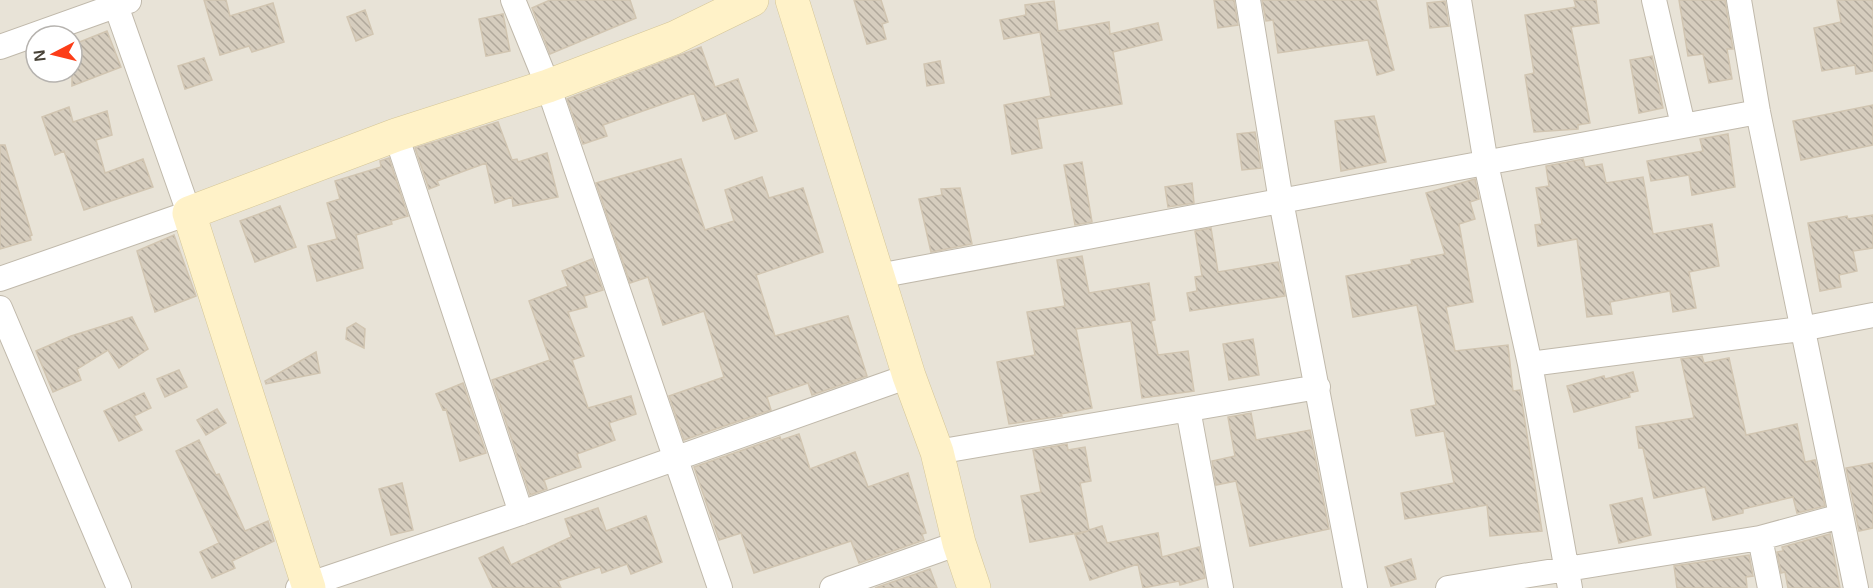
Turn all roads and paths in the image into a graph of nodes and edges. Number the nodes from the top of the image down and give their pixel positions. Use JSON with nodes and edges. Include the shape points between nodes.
{"nodes":[{"id":1,"x":513,"y":0,"type":"edge"},
{"id":2,"x":752,"y":0,"type":"edge"},
{"id":3,"x":792,"y":0,"type":"edge"},
{"id":4,"x":1248,"y":0,"type":"edge"},
{"id":5,"x":1459,"y":0,"type":"edge"},
{"id":6,"x":1654,"y":0,"type":"edge"},
{"id":7,"x":1739,"y":0,"type":"edge"},
{"id":8,"x":121,"y":2,"type":"edge"},
{"id":9,"x":0,"y":47,"type":"edge"},
{"id":10,"x":548,"y":86,"type":"junction"},
{"id":11,"x":1758,"y":112,"type":"junction"},
{"id":12,"x":1683,"y":125,"type":"junction"},
{"id":13,"x":396,"y":135,"type":"junction"},
{"id":14,"x":1486,"y":164,"type":"junction"},
{"id":15,"x":1281,"y":201,"type":"junction"},
{"id":16,"x":189,"y":213,"type":"junction"},
{"id":17,"x":878,"y":276,"type":"junction"},
{"id":18,"x":0,"y":279,"type":"edge"},
{"id":19,"x":0,"y":308,"type":"edge"},
{"id":20,"x":1873,"y":315,"type":"edge"},
{"id":21,"x":1801,"y":329,"type":"junction"},
{"id":22,"x":1530,"y":364,"type":"junction"},
{"id":23,"x":909,"y":376,"type":"junction"},
{"id":24,"x":1318,"y":387,"type":"junction"},
{"id":25,"x":1188,"y":409,"type":"junction"},
{"id":26,"x":937,"y":452,"type":"junction"},
{"id":27,"x":675,"y":459,"type":"junction"},
{"id":28,"x":521,"y":513,"type":"junction"},
{"id":29,"x":1841,"y":516,"type":"junction"},
{"id":30,"x":1760,"y":538,"type":"junction"},
{"id":31,"x":959,"y":543,"type":"junction"},
{"id":32,"x":1569,"y":578,"type":"edge"},
{"id":33,"x":305,"y":587,"type":"edge"},
{"id":34,"x":119,"y":588,"type":"edge"},
{"id":35,"x":720,"y":588,"type":"edge"},
{"id":36,"x":832,"y":588,"type":"edge"},
{"id":37,"x":974,"y":588,"type":"edge"},
{"id":38,"x":1221,"y":588,"type":"edge"},
{"id":39,"x":1355,"y":588,"type":"edge"},
{"id":40,"x":1448,"y":588,"type":"edge"},
{"id":41,"x":1770,"y":588,"type":"edge"},
{"id":42,"x":1856,"y":588,"type":"edge"}],
"edges":[{"from":1,"to":10,"type":"street"},
{"from":2,"to":10,"type":"street","via":[[674,38]]},
{"from":3,"to":17,"type":"street"},
{"from":4,"to":15,"type":"street"},
{"from":5,"to":14,"type":"street"},
{"from":6,"to":12,"type":"street"},
{"from":7,"to":11,"type":"street"},
{"from":8,"to":9,"type":"street"},
{"from":8,"to":16,"type":"street"},
{"from":10,"to":13,"type":"street"},
{"from":10,"to":27,"type":"street"},
{"from":11,"to":12,"type":"street"},
{"from":11,"to":21,"type":"street"},
{"from":12,"to":14,"type":"street"},
{"from":13,"to":16,"type":"street"},
{"from":13,"to":28,"type":"street"},
{"from":14,"to":15,"type":"street"},
{"from":14,"to":22,"type":"street"},
{"from":15,"to":17,"type":"street"},
{"from":15,"to":24,"type":"street"},
{"from":16,"to":18,"type":"street"},
{"from":16,"to":33,"type":"street"},
{"from":17,"to":23,"type":"street"},
{"from":19,"to":34,"type":"street"},
{"from":20,"to":21,"type":"street"},
{"from":21,"to":22,"type":"street"},
{"from":21,"to":29,"type":"street"},
{"from":22,"to":32,"type":"street"},
{"from":23,"to":26,"type":"street"},
{"from":23,"to":27,"type":"street"},
{"from":24,"to":25,"type":"street"},
{"from":24,"to":39,"type":"street"},
{"from":25,"to":26,"type":"street"},
{"from":25,"to":38,"type":"street"},
{"from":26,"to":31,"type":"street"},
{"from":27,"to":28,"type":"street"},
{"from":27,"to":35,"type":"street"},
{"from":28,"to":33,"type":"street"},
{"from":29,"to":30,"type":"street"},
{"from":29,"to":42,"type":"street"},
{"from":30,"to":32,"type":"street"},
{"from":30,"to":41,"type":"street"},
{"from":31,"to":36,"type":"street"},
{"from":31,"to":37,"type":"street"},
{"from":32,"to":40,"type":"street"}]}
